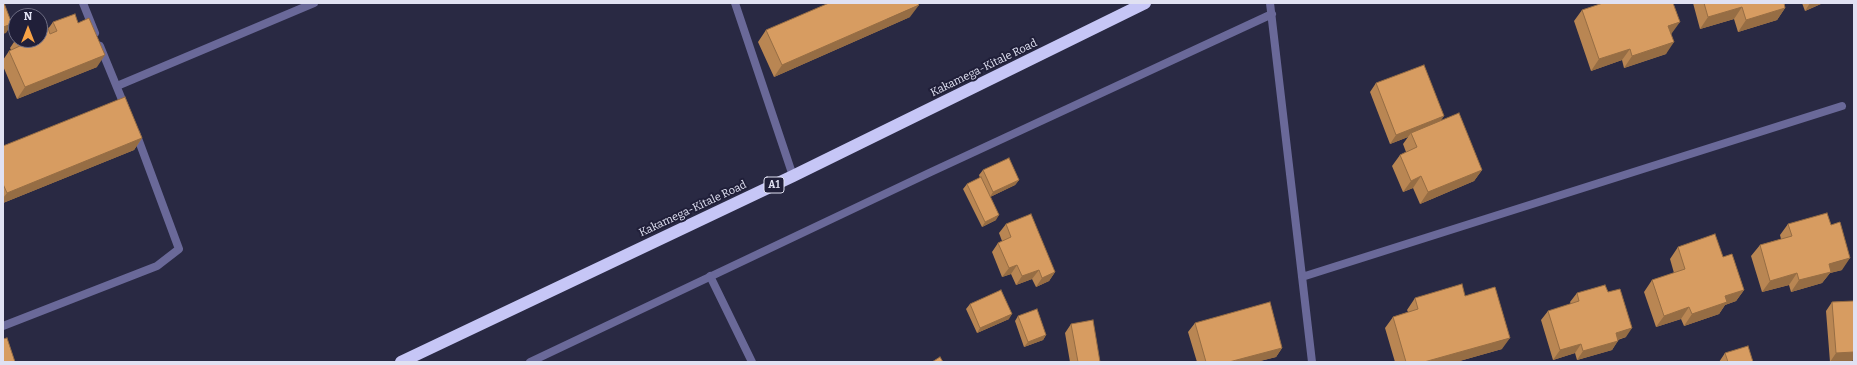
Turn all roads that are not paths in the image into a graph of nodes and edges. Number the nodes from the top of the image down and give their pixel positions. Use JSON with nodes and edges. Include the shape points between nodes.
{"nodes":[{"id":1,"x":83,"y":3,"type":"edge"},
{"id":2,"x":314,"y":3,"type":"edge"},
{"id":3,"x":735,"y":3,"type":"edge"},
{"id":4,"x":1270,"y":3,"type":"edge"},
{"id":5,"x":1140,"y":4,"type":"edge"},
{"id":6,"x":1272,"y":14,"type":"junction"},
{"id":7,"x":117,"y":86,"type":"junction"},
{"id":8,"x":1842,"y":106,"type":"dead end"},
{"id":9,"x":128,"y":114,"type":"edge"},
{"id":10,"x":134,"y":128,"type":"edge"},
{"id":11,"x":793,"y":176,"type":"junction"},
{"id":12,"x":710,"y":276,"type":"junction"},
{"id":13,"x":1302,"y":276,"type":"junction"},
{"id":14,"x":3,"y":326,"type":"edge"},
{"id":15,"x":401,"y":362,"type":"edge"},
{"id":16,"x":530,"y":362,"type":"edge"},
{"id":17,"x":752,"y":362,"type":"edge"},
{"id":18,"x":1312,"y":362,"type":"edge"}],
"edges":[{"from":1,"to":7,"type":"street"},
{"from":2,"to":7,"type":"street"},
{"from":3,"to":11,"type":"street"},
{"from":4,"to":6,"type":"street"},
{"from":5,"to":11,"type":"highway","name":"Kakamega-Kitale Road","number":"A1"},
{"from":6,"to":12,"type":"street"},
{"from":6,"to":13,"type":"street"},
{"from":7,"to":9,"type":"street"},
{"from":8,"to":13,"type":"street"},
{"from":10,"to":14,"type":"street","via":[[179,249],[157,266]]},
{"from":11,"to":15,"type":"highway","name":"Kakamega-Kitale Road","number":"A1"},
{"from":12,"to":16,"type":"street"},
{"from":12,"to":17,"type":"street"},
{"from":13,"to":18,"type":"street"}]}
